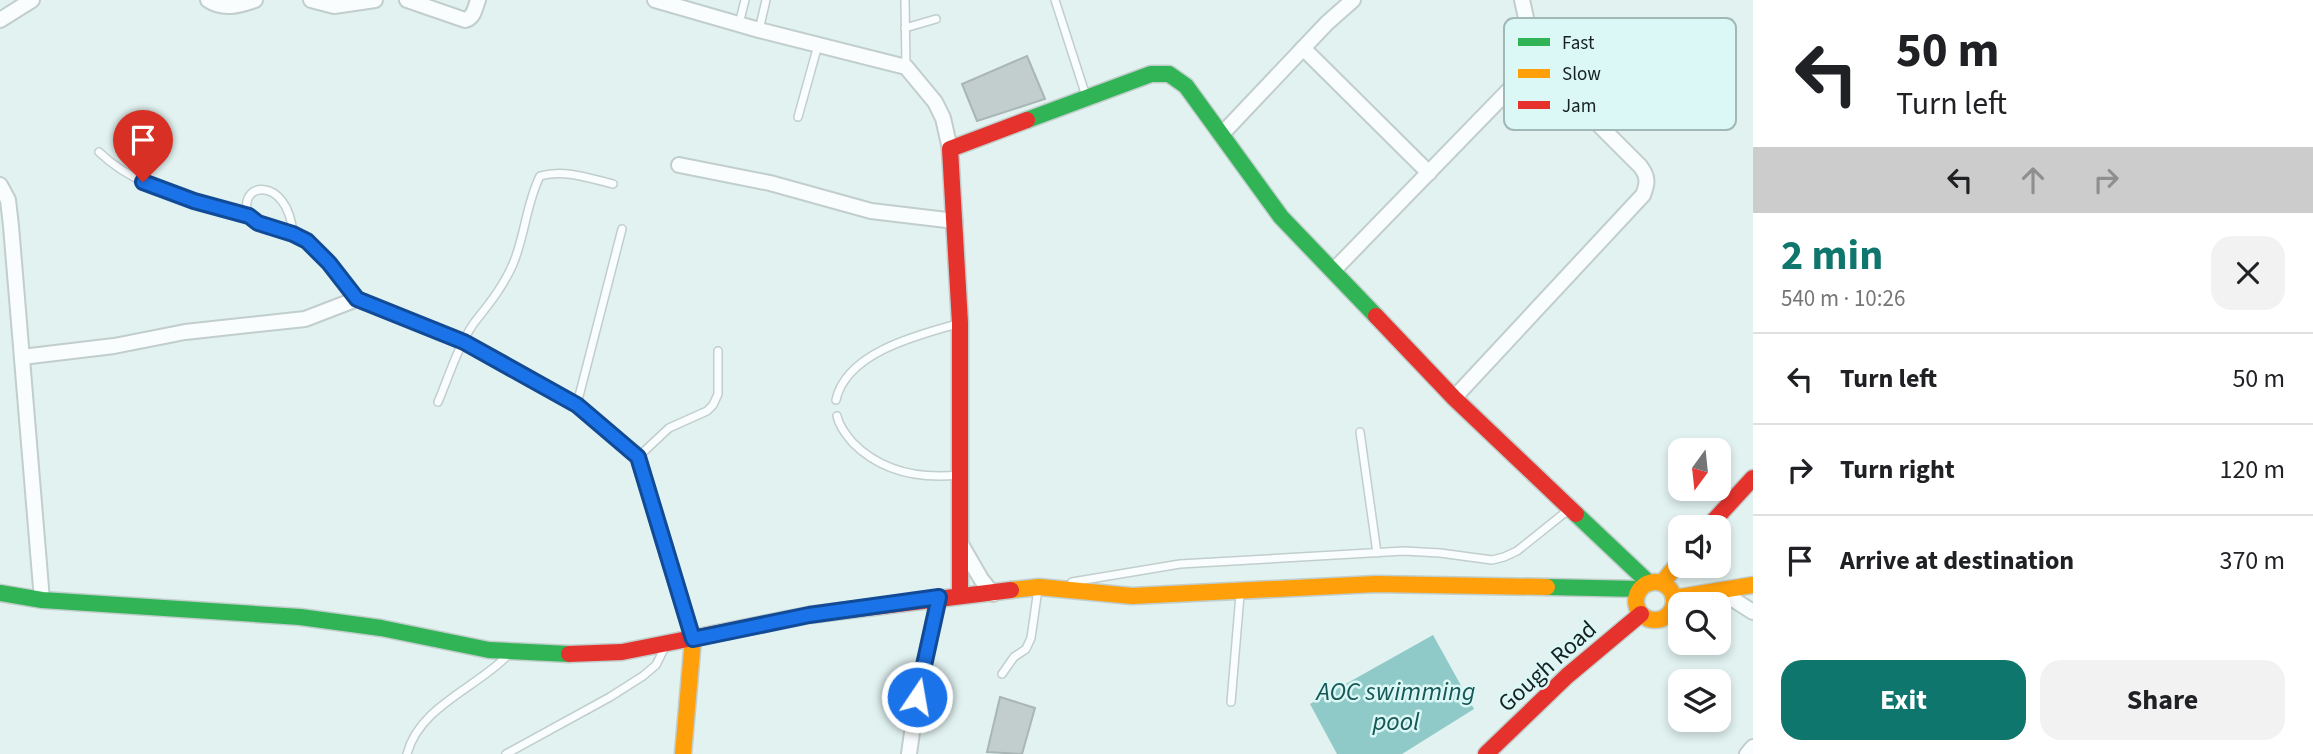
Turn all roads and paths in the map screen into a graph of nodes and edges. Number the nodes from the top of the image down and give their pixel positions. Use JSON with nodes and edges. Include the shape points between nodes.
{"nodes":[{"id":1,"x":32,"y":0,"type":"edge"},
{"id":2,"x":208,"y":0,"type":"edge"},
{"id":3,"x":255,"y":0,"type":"edge"},
{"id":4,"x":311,"y":0,"type":"edge"},
{"id":5,"x":375,"y":0,"type":"edge"},
{"id":6,"x":407,"y":0,"type":"edge"},
{"id":7,"x":478,"y":0,"type":"edge"},
{"id":8,"x":655,"y":0,"type":"edge"},
{"id":9,"x":746,"y":0,"type":"edge"},
{"id":10,"x":766,"y":0,"type":"edge"},
{"id":11,"x":905,"y":0,"type":"edge"},
{"id":12,"x":1055,"y":0,"type":"edge"},
{"id":13,"x":1353,"y":0,"type":"edge"},
{"id":14,"x":1522,"y":0,"type":"edge"},
{"id":15,"x":675,"y":2,"type":"edge"},
{"id":16,"x":1526,"y":18,"type":"edge"},
{"id":17,"x":936,"y":19,"type":"dead end"},
{"id":18,"x":0,"y":20,"type":"edge"},
{"id":19,"x":739,"y":24,"type":"junction"},
{"id":20,"x":905,"y":28,"type":"junction"},
{"id":21,"x":759,"y":30,"type":"junction"},
{"id":22,"x":818,"y":44,"type":"junction"},
{"id":23,"x":1303,"y":48,"type":"junction"},
{"id":24,"x":906,"y":67,"type":"junction"},
{"id":25,"x":1504,"y":95,"type":"edge"},
{"id":26,"x":1087,"y":98,"type":"junction"},
{"id":27,"x":798,"y":117,"type":"dead end"},
{"id":28,"x":1604,"y":130,"type":"edge"},
{"id":29,"x":1221,"y":135,"type":"junction"},
{"id":30,"x":950,"y":149,"type":"junction"},
{"id":31,"x":99,"y":152,"type":"dead end"},
{"id":32,"x":678,"y":165,"type":"dead end"},
{"id":33,"x":1429,"y":173,"type":"junction"},
{"id":34,"x":613,"y":184,"type":"dead end"},
{"id":35,"x":0,"y":185,"type":"edge"},
{"id":36,"x":249,"y":216,"type":"junction"},
{"id":37,"x":955,"y":221,"type":"junction"},
{"id":38,"x":622,"y":229,"type":"dead end"},
{"id":39,"x":293,"y":234,"type":"junction"},
{"id":40,"x":1333,"y":271,"type":"junction"},
{"id":41,"x":357,"y":299,"type":"junction"},
{"id":42,"x":960,"y":323,"type":"junction"},
{"id":43,"x":464,"y":342,"type":"junction"},
{"id":44,"x":718,"y":351,"type":"dead end"},
{"id":45,"x":22,"y":357,"type":"junction"},
{"id":46,"x":1454,"y":398,"type":"junction"},
{"id":47,"x":836,"y":400,"type":"dead end"},
{"id":48,"x":438,"y":402,"type":"dead end"},
{"id":49,"x":577,"y":405,"type":"junction"},
{"id":50,"x":836,"y":415,"type":"dead end"},
{"id":51,"x":1360,"y":432,"type":"dead end"},
{"id":52,"x":638,"y":457,"type":"junction"},
{"id":53,"x":960,"y":475,"type":"junction"},
{"id":54,"x":1753,"y":478,"type":"edge"},
{"id":55,"x":1570,"y":508,"type":"junction"},
{"id":56,"x":1719,"y":515,"type":"edge"},
{"id":57,"x":960,"y":541,"type":"junction"},
{"id":58,"x":1377,"y":552,"type":"junction"},
{"id":59,"x":1668,"y":571,"type":"edge"},
{"id":60,"x":1650,"y":585,"type":"junction"},
{"id":61,"x":1753,"y":585,"type":"edge"},
{"id":62,"x":1038,"y":587,"type":"junction"},
{"id":63,"x":1240,"y":591,"type":"junction"},
{"id":64,"x":1720,"y":591,"type":"junction"},
{"id":65,"x":1672,"y":592,"type":"edge"},
{"id":66,"x":1713,"y":592,"type":"edge"},
{"id":67,"x":0,"y":593,"type":"edge"},
{"id":68,"x":993,"y":594,"type":"junction"},
{"id":69,"x":960,"y":595,"type":"junction"},
{"id":70,"x":939,"y":597,"type":"junction"},
{"id":71,"x":42,"y":600,"type":"junction"},
{"id":72,"x":1753,"y":612,"type":"edge"},
{"id":73,"x":1641,"y":614,"type":"junction"},
{"id":74,"x":1668,"y":615,"type":"edge"},
{"id":75,"x":693,"y":639,"type":"junction"},
{"id":76,"x":667,"y":643,"type":"junction"},
{"id":77,"x":512,"y":652,"type":"junction"},
{"id":78,"x":1002,"y":674,"type":"dead end"},
{"id":79,"x":1231,"y":702,"type":"dead end"},
{"id":80,"x":1753,"y":747,"type":"edge"},
{"id":81,"x":407,"y":754,"type":"edge"},
{"id":82,"x":506,"y":754,"type":"edge"},
{"id":83,"x":683,"y":754,"type":"edge"},
{"id":84,"x":909,"y":754,"type":"edge"},
{"id":85,"x":1486,"y":754,"type":"edge"},
{"id":86,"x":1747,"y":754,"type":"edge"}],
"edges":[{"from":1,"to":18,"type":"street"},
{"from":2,"to":3,"type":"street","via":[[225,7]]},
{"from":4,"to":5,"type":"street","via":[[334,6]]},
{"from":6,"to":7,"type":"street","via":[[465,20],[473,15]]},
{"from":8,"to":15,"type":"street"},
{"from":9,"to":19,"type":"lane"},
{"from":10,"to":21,"type":"lane"},
{"from":11,"to":20,"type":"lane"},
{"from":12,"to":26,"type":"lane"},
{"from":13,"to":23,"type":"street"},
{"from":14,"to":16,"type":"street"},
{"from":15,"to":19,"type":"street"},
{"from":17,"to":20,"type":"lane"},
{"from":19,"to":21,"type":"street"},
{"from":20,"to":24,"type":"lane"},
{"from":21,"to":22,"type":"street"},
{"from":22,"to":24,"type":"street"},
{"from":22,"to":27,"type":"lane"},
{"from":23,"to":29,"type":"street"},
{"from":23,"to":33,"type":"street"},
{"from":24,"to":30,"type":"street","via":[[935,102]]},
{"from":25,"to":33,"type":"street"},
{"from":26,"to":29,"type":"street","via":[[1152,74],[1168,73],[1186,86]]},
{"from":26,"to":30,"type":"street"},
{"from":28,"to":46,"type":"street","via":[[1647,174],[1643,195]]},
{"from":29,"to":40,"type":"street","via":[[1281,217]]},
{"from":30,"to":37,"type":"street"},
{"from":31,"to":36,"type":"lane","via":[[143,182]]},
{"from":32,"to":37,"type":"street","via":[[770,183],[860,208]]},
{"from":33,"to":40,"type":"street"},
{"from":34,"to":43,"type":"lane","via":[[568,173],[540,176],[512,268]]},
{"from":35,"to":45,"type":"street","via":[[12,226]]},
{"from":36,"to":39,"type":"lane"},
{"from":36,"to":39,"type":"lane","via":[[247,199],[256,190],[274,192],[291,214]]},
{"from":37,"to":42,"type":"street"},
{"from":38,"to":49,"type":"lane"},
{"from":39,"to":41,"type":"lane","via":[[329,263]]},
{"from":40,"to":46,"type":"street"},
{"from":41,"to":43,"type":"street"},
{"from":41,"to":45,"type":"street","via":[[305,319]]},
{"from":42,"to":47,"type":"lane","via":[[887,348],[848,375]]},
{"from":42,"to":53,"type":"street"},
{"from":43,"to":48,"type":"lane"},
{"from":43,"to":49,"type":"street"},
{"from":44,"to":52,"type":"lane","via":[[718,394],[713,405],[669,428]]},
{"from":45,"to":71,"type":"street"},
{"from":46,"to":55,"type":"street"},
{"from":49,"to":52,"type":"street"},
{"from":50,"to":53,"type":"lane","via":[[848,438],[880,463],[912,474]]},
{"from":51,"to":58,"type":"lane"},
{"from":52,"to":75,"type":"street"},
{"from":53,"to":57,"type":"street"},
{"from":54,"to":56,"type":"street"},
{"from":55,"to":58,"type":"lane","via":[[1517,551],[1492,560],[1440,552]]},
{"from":55,"to":60,"type":"street"},
{"from":57,"to":68,"type":"street"},
{"from":57,"to":69,"type":"street"},
{"from":58,"to":62,"type":"lane","via":[[1180,564]]},
{"from":59,"to":60,"type":"street"},
{"from":60,"to":63,"type":"street","via":[[1376,584]]},
{"from":60,"to":65,"type":"street"},
{"from":60,"to":73,"type":"street","via":[[1635,602]]},
{"from":61,"to":64,"type":"street"},
{"from":62,"to":63,"type":"street","via":[[1132,596]]},
{"from":62,"to":68,"type":"street"},
{"from":62,"to":78,"type":"lane","via":[[1031,638]]},
{"from":63,"to":79,"type":"lane"},
{"from":64,"to":66,"type":"street"},
{"from":64,"to":72,"type":"street"},
{"from":67,"to":71,"type":"street"},
{"from":68,"to":69,"type":"street"},
{"from":69,"to":70,"type":"street"},
{"from":70,"to":75,"type":"street","via":[[809,615]]},
{"from":70,"to":84,"type":"street"},
{"from":71,"to":77,"type":"street","via":[[300,617]]},
{"from":73,"to":74,"type":"street","via":[[1654,621]]},
{"from":73,"to":85,"type":"street","name":"Gough Road","via":[[1558,684]]},
{"from":75,"to":76,"type":"street"},
{"from":75,"to":83,"type":"street"},
{"from":76,"to":77,"type":"street","via":[[622,652]]},
{"from":76,"to":82,"type":"lane","via":[[656,665],[643,676]]},
{"from":77,"to":81,"type":"lane","via":[[444,704],[415,734]]},
{"from":80,"to":86,"type":"street"}]}
